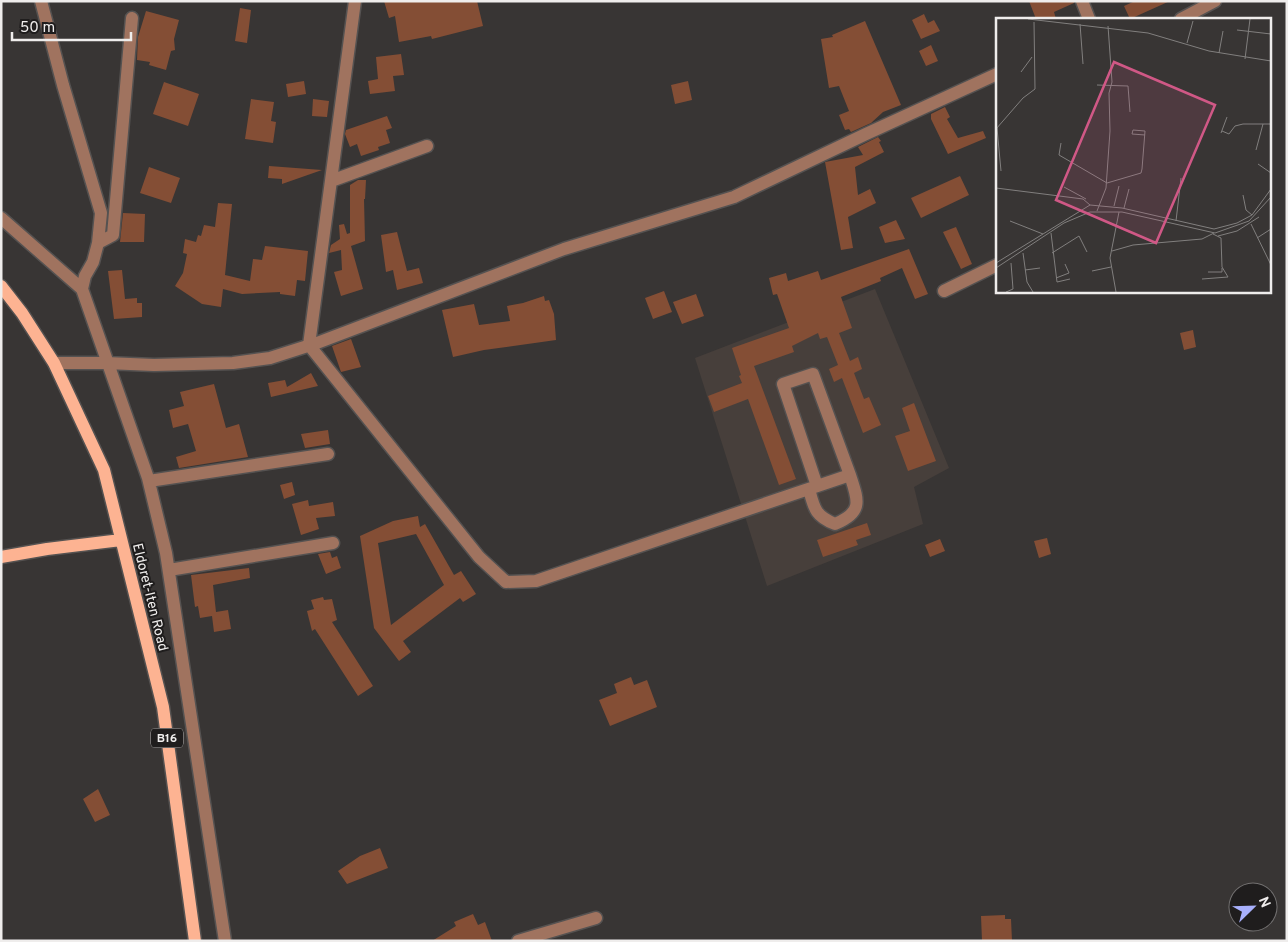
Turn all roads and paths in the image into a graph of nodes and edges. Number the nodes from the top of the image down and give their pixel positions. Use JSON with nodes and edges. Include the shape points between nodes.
{"nodes":[{"id":1,"x":41,"y":1,"type":"edge"},
{"id":2,"x":356,"y":1,"type":"edge"},
{"id":3,"x":1082,"y":1,"type":"edge"},
{"id":4,"x":1215,"y":1,"type":"edge"},
{"id":5,"x":132,"y":18,"type":"dead end"},
{"id":6,"x":1089,"y":18,"type":"edge"},
{"id":7,"x":1183,"y":18,"type":"edge"},
{"id":8,"x":996,"y":74,"type":"edge"},
{"id":9,"x":427,"y":146,"type":"dead end"},
{"id":10,"x":331,"y":181,"type":"junction"},
{"id":11,"x":1,"y":218,"type":"edge"},
{"id":12,"x":98,"y":243,"type":"junction"},
{"id":13,"x":996,"y":266,"type":"edge"},
{"id":14,"x":1,"y":286,"type":"edge"},
{"id":15,"x":82,"y":289,"type":"junction"},
{"id":16,"x":944,"y":291,"type":"dead end"},
{"id":17,"x":309,"y":345,"type":"junction"},
{"id":18,"x":106,"y":362,"type":"junction"},
{"id":19,"x":54,"y":363,"type":"junction"},
{"id":20,"x":328,"y":454,"type":"dead end"},
{"id":21,"x":850,"y":475,"type":"junction"},
{"id":22,"x":149,"y":481,"type":"junction"},
{"id":23,"x":813,"y":487,"type":"junction"},
{"id":24,"x":121,"y":540,"type":"junction"},
{"id":25,"x":333,"y":543,"type":"dead end"},
{"id":26,"x":1,"y":557,"type":"edge"},
{"id":27,"x":169,"y":570,"type":"junction"},
{"id":28,"x":596,"y":918,"type":"dead end"},
{"id":29,"x":195,"y":941,"type":"edge"},
{"id":30,"x":225,"y":941,"type":"edge"},
{"id":31,"x":518,"y":941,"type":"edge"}],
"edges":[{"from":1,"to":12,"type":"street","via":[[101,213]]},
{"from":2,"to":10,"type":"street"},
{"from":3,"to":6,"type":"street"},
{"from":4,"to":7,"type":"street"},
{"from":5,"to":12,"type":"street","via":[[113,235]]},
{"from":8,"to":17,"type":"street","via":[[734,197],[564,249]]},
{"from":9,"to":10,"type":"street"},
{"from":10,"to":17,"type":"street"},
{"from":11,"to":15,"type":"street"},
{"from":12,"to":15,"type":"street"},
{"from":13,"to":16,"type":"street"},
{"from":14,"to":19,"type":"main road","name":"Eldoret-Iten Road","number":"B16"},
{"from":15,"to":18,"type":"street"},
{"from":17,"to":18,"type":"street","via":[[270,358],[233,363],[154,365]]},
{"from":17,"to":23,"type":"street","via":[[479,557],[506,582],[536,581]]},
{"from":18,"to":19,"type":"street"},
{"from":18,"to":22,"type":"street"},
{"from":19,"to":24,"type":"main road","name":"Eldoret-Iten Road","number":"B16","via":[[104,470]]},
{"from":20,"to":22,"type":"street"},
{"from":21,"to":23,"type":"street"},
{"from":21,"to":23,"type":"street","via":[[857,498],[855,510],[848,518],[835,524],[823,520],[816,512]]},
{"from":21,"to":23,"type":"street","via":[[813,374],[783,384]]},
{"from":22,"to":27,"type":"street"},
{"from":24,"to":26,"type":"main road"},
{"from":24,"to":29,"type":"main road","name":"Eldoret-Iten Road","number":"B16","via":[[163,707]]},
{"from":25,"to":27,"type":"street"},
{"from":27,"to":30,"type":"street"},
{"from":28,"to":31,"type":"street"}]}
